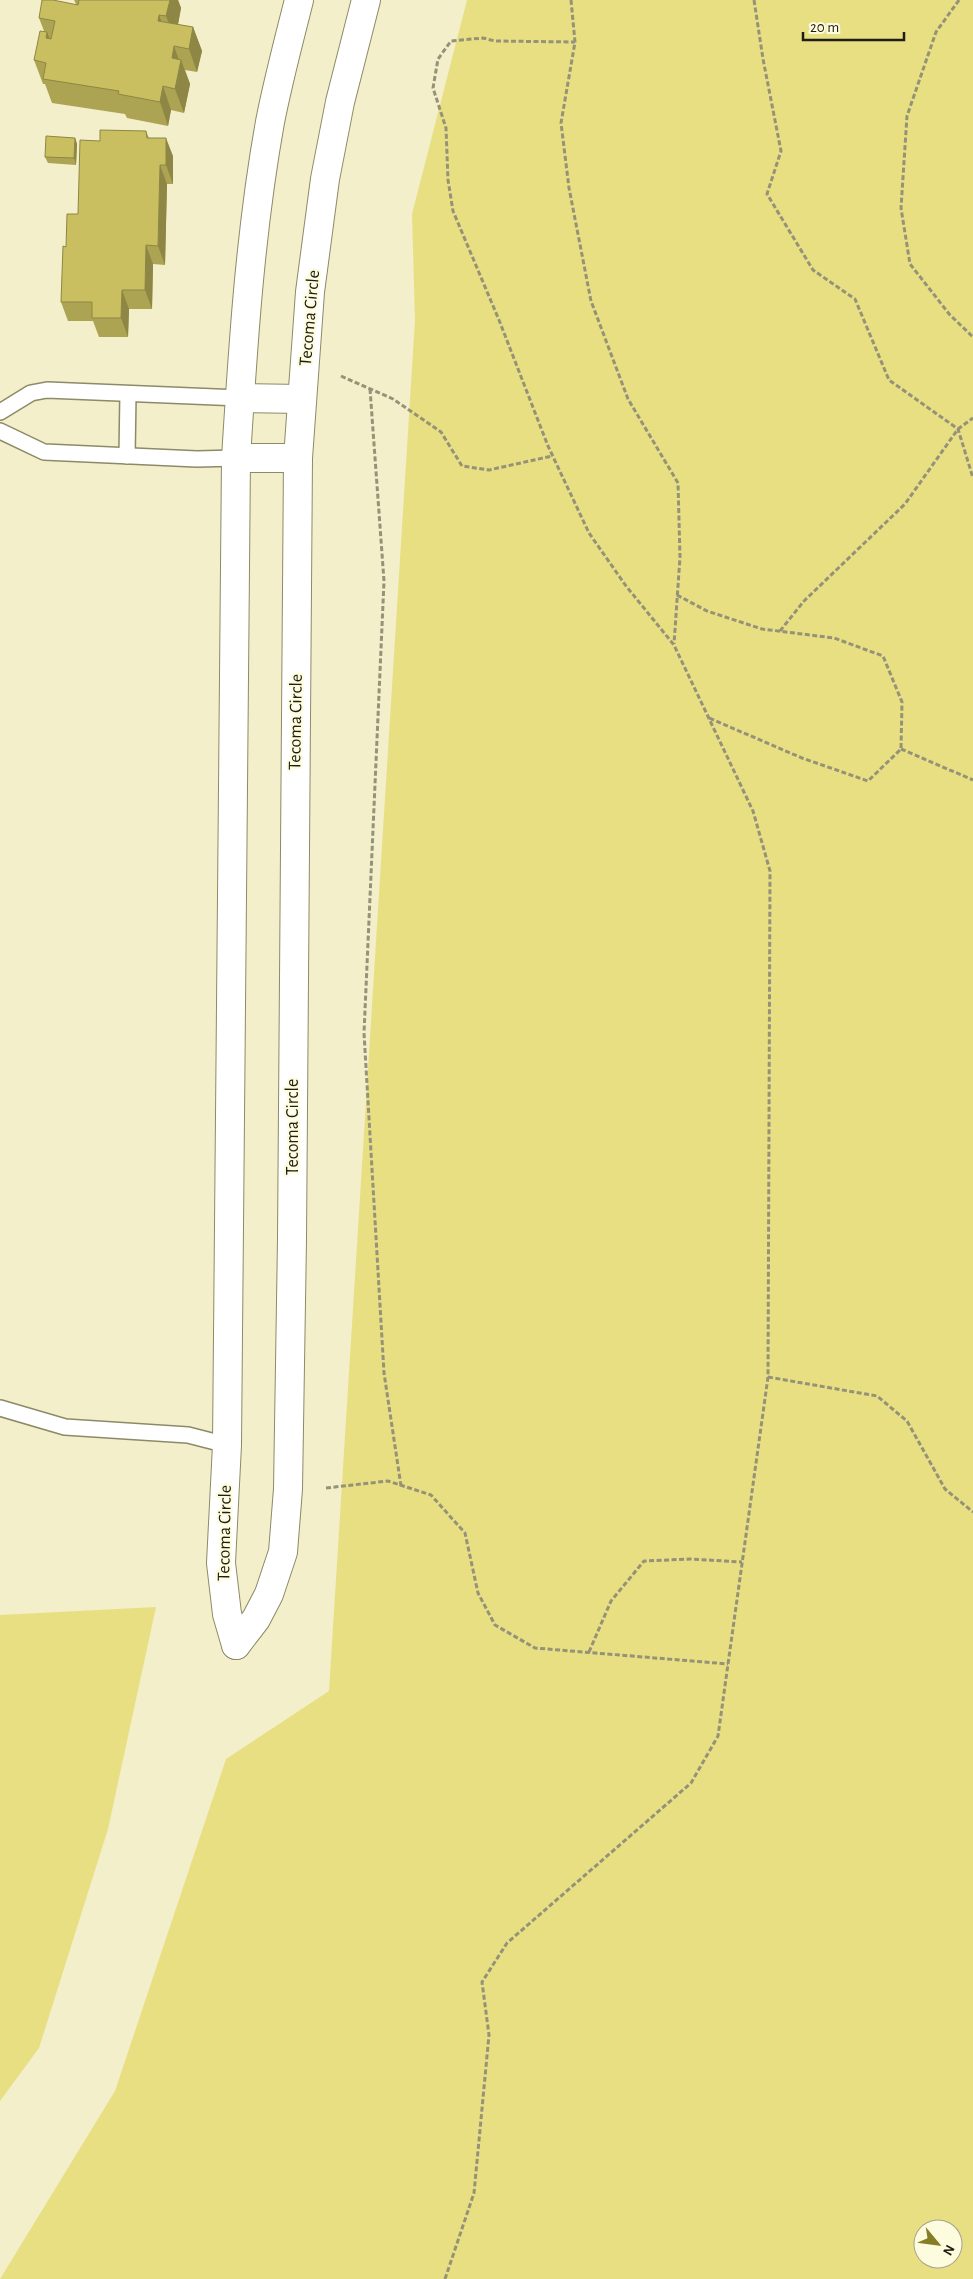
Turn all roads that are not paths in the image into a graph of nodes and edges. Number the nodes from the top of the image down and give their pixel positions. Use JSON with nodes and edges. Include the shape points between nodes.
{"nodes":[{"id":1,"x":299,"y":0,"type":"edge"},
{"id":2,"x":366,"y":0,"type":"edge"},
{"id":3,"x":128,"y":394,"type":"junction"},
{"id":4,"x":240,"y":398,"type":"junction"},
{"id":5,"x":302,"y":399,"type":"junction"},
{"id":6,"x":0,"y":412,"type":"edge"},
{"id":7,"x":0,"y":431,"type":"edge"},
{"id":8,"x":127,"y":456,"type":"junction"},
{"id":9,"x":236,"y":458,"type":"junction"},
{"id":10,"x":298,"y":458,"type":"junction"},
{"id":11,"x":0,"y":1408,"type":"edge"},
{"id":12,"x":227,"y":1445,"type":"junction"}],
"edges":[{"from":1,"to":4,"type":"street","name":"Tecoma Circle","via":[[269,131],[249,276]]},
{"from":2,"to":5,"type":"street","name":"Tecoma Circle","via":[[340,102],[325,179],[310,292]]},
{"from":3,"to":4,"type":"lane"},
{"from":3,"to":6,"type":"lane","via":[[48,390],[32,393]]},
{"from":3,"to":8,"type":"lane"},
{"from":4,"to":5,"type":"street"},
{"from":4,"to":9,"type":"street","name":"Tecoma Circle"},
{"from":5,"to":10,"type":"street","name":"Tecoma Circle"},
{"from":7,"to":8,"type":"lane","via":[[44,452]]},
{"from":8,"to":9,"type":"lane"},
{"from":9,"to":10,"type":"street"},
{"from":9,"to":12,"type":"street","name":"Tecoma Circle"},
{"from":10,"to":12,"type":"street","name":"Tecoma Circle","via":[[288,1489],[282,1552],[269,1594],[236,1646],[227,1614],[221,1563]]},
{"from":11,"to":12,"type":"lane","via":[[65,1427],[188,1435]]}]}
